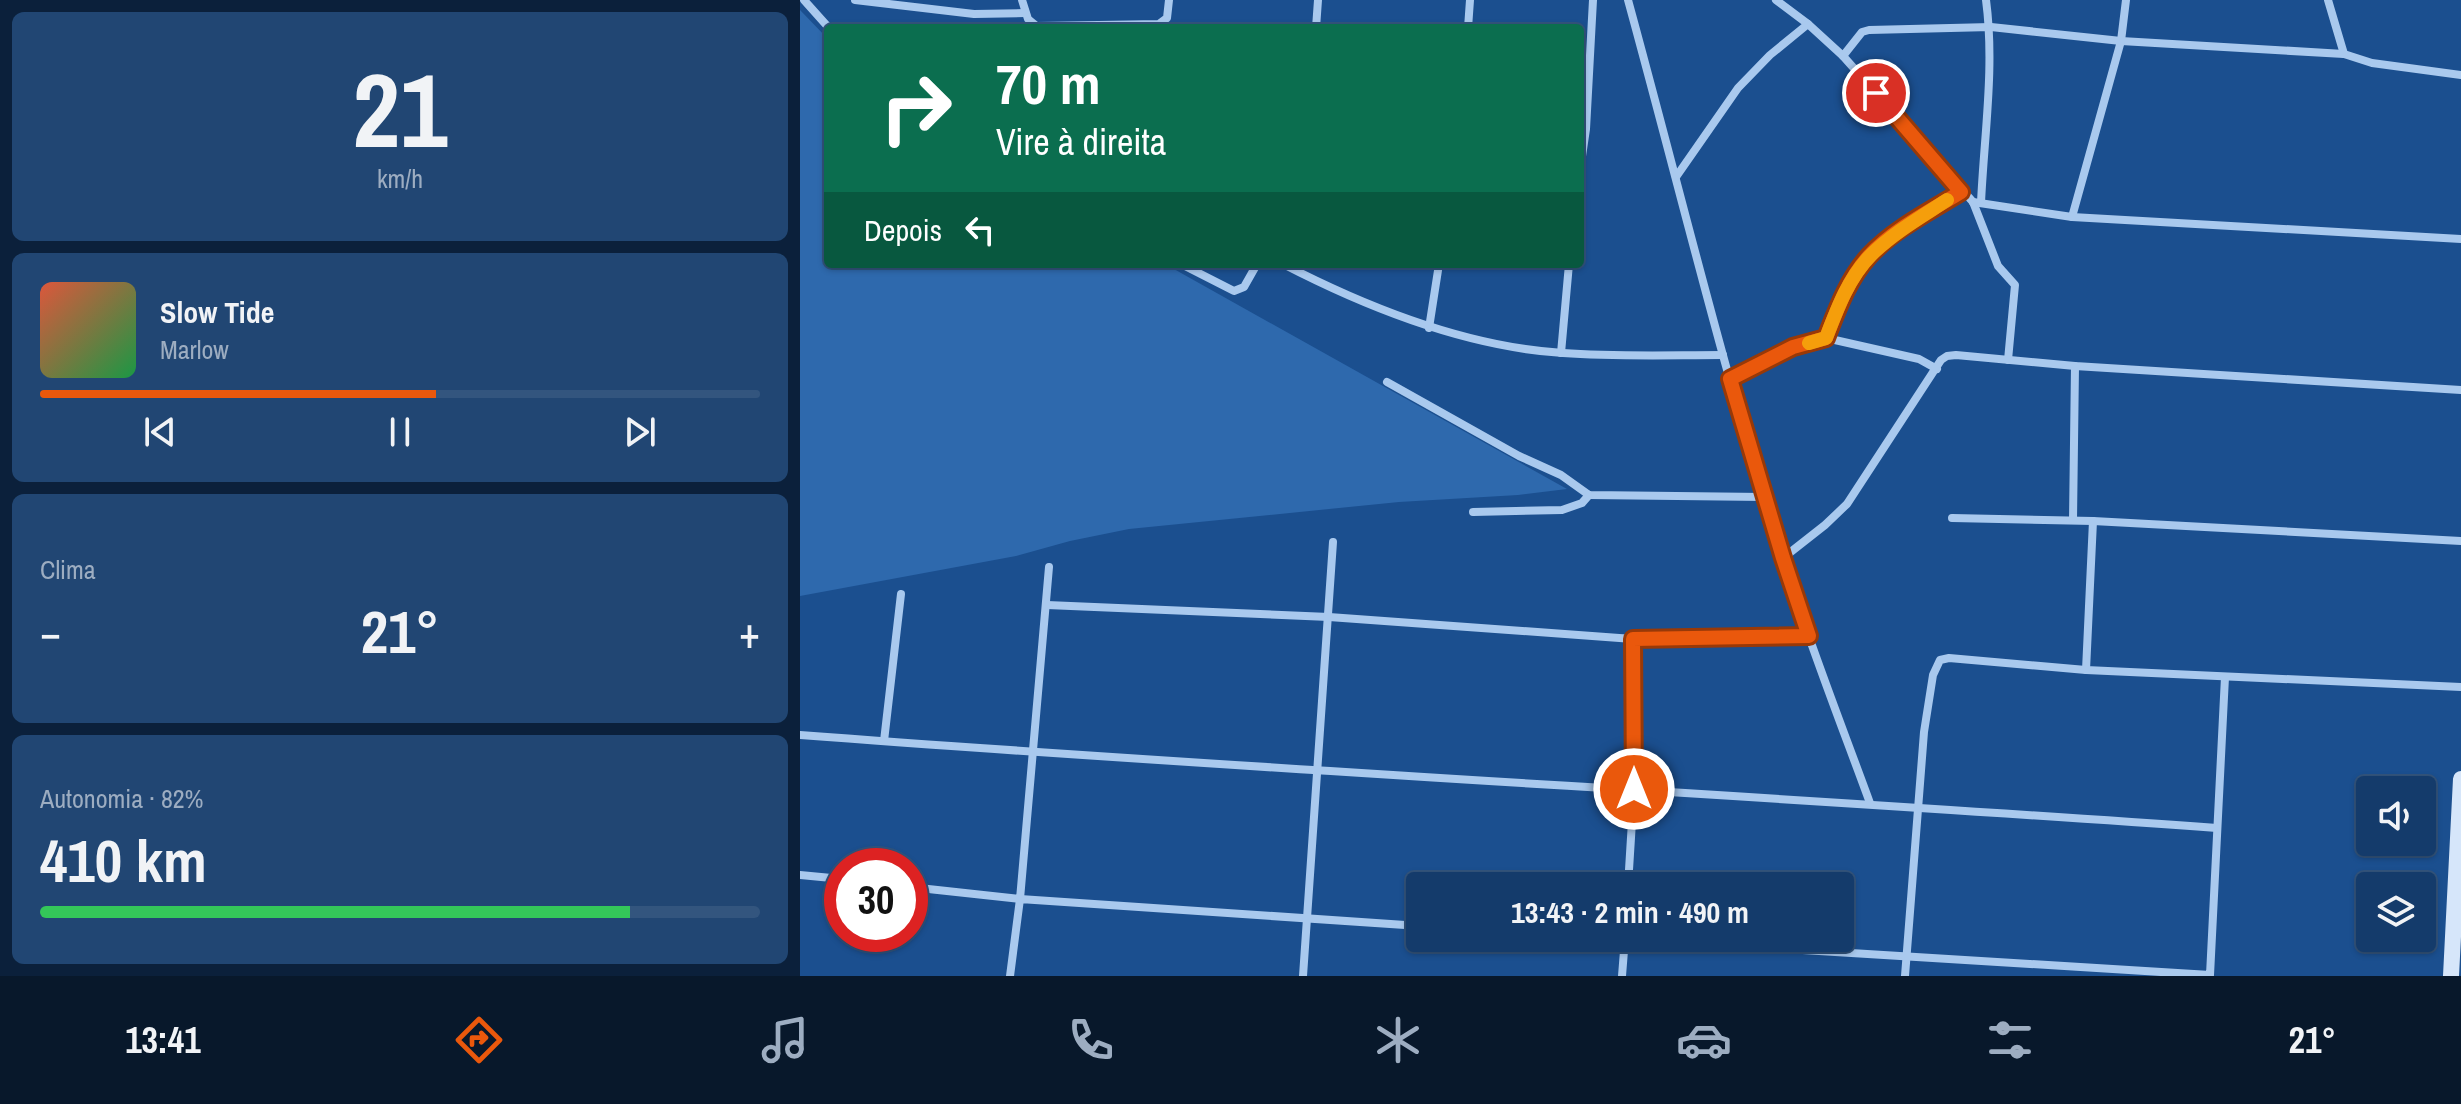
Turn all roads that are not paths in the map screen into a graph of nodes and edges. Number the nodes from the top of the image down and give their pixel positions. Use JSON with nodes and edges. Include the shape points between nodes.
{"nodes":[{"id":1,"x":819,"y":0,"type":"edge"},
{"id":2,"x":855,"y":0,"type":"edge"},
{"id":3,"x":1022,"y":0,"type":"edge"},
{"id":4,"x":1169,"y":0,"type":"edge"},
{"id":5,"x":1318,"y":0,"type":"edge"},
{"id":6,"x":1470,"y":0,"type":"edge"},
{"id":7,"x":1593,"y":0,"type":"edge"},
{"id":8,"x":1628,"y":0,"type":"edge"},
{"id":9,"x":1776,"y":0,"type":"edge"},
{"id":10,"x":1986,"y":0,"type":"edge"},
{"id":11,"x":2126,"y":0,"type":"edge"},
{"id":12,"x":2328,"y":0,"type":"edge"},
{"id":13,"x":807,"y":4,"type":"edge"},
{"id":14,"x":1025,"y":13,"type":"junction"},
{"id":15,"x":825,"y":24,"type":"edge"},
{"id":16,"x":1035,"y":24,"type":"edge"},
{"id":17,"x":1159,"y":24,"type":"edge"},
{"id":18,"x":1316,"y":24,"type":"edge"},
{"id":19,"x":1468,"y":24,"type":"edge"},
{"id":20,"x":1808,"y":24,"type":"junction"},
{"id":21,"x":1991,"y":27,"type":"junction"},
{"id":22,"x":2121,"y":41,"type":"junction"},
{"id":23,"x":2344,"y":54,"type":"junction"},
{"id":24,"x":1843,"y":56,"type":"junction"},
{"id":25,"x":2461,"y":75,"type":"edge"},
{"id":26,"x":1584,"y":143,"type":"edge"},
{"id":27,"x":1676,"y":177,"type":"junction"},
{"id":28,"x":1961,"y":192,"type":"junction"},
{"id":29,"x":1977,"y":203,"type":"junction"},
{"id":30,"x":2072,"y":217,"type":"junction"},
{"id":31,"x":2461,"y":239,"type":"edge"},
{"id":32,"x":1189,"y":268,"type":"edge"},
{"id":33,"x":1255,"y":268,"type":"edge"},
{"id":34,"x":1298,"y":268,"type":"edge"},
{"id":35,"x":1438,"y":268,"type":"edge"},
{"id":36,"x":1569,"y":268,"type":"edge"},
{"id":37,"x":1429,"y":328,"type":"junction"},
{"id":38,"x":1826,"y":338,"type":"junction"},
{"id":39,"x":1561,"y":353,"type":"junction"},
{"id":40,"x":1723,"y":355,"type":"junction"},
{"id":41,"x":2008,"y":360,"type":"junction"},
{"id":42,"x":2075,"y":366,"type":"junction"},
{"id":43,"x":1937,"y":369,"type":"junction"},
{"id":44,"x":1730,"y":379,"type":"junction"},
{"id":45,"x":1387,"y":382,"type":"dead end"},
{"id":46,"x":2461,"y":390,"type":"edge"},
{"id":47,"x":1589,"y":495,"type":"junction"},
{"id":48,"x":1764,"y":497,"type":"junction"},
{"id":49,"x":1473,"y":512,"type":"dead end"},
{"id":50,"x":1952,"y":518,"type":"dead end"},
{"id":51,"x":2073,"y":520,"type":"junction"},
{"id":52,"x":2093,"y":521,"type":"junction"},
{"id":53,"x":2461,"y":541,"type":"edge"},
{"id":54,"x":1333,"y":542,"type":"dead end"},
{"id":55,"x":1783,"y":558,"type":"junction"},
{"id":56,"x":1049,"y":567,"type":"dead end"},
{"id":57,"x":901,"y":594,"type":"dead end"},
{"id":58,"x":1047,"y":605,"type":"junction"},
{"id":59,"x":1329,"y":617,"type":"junction"},
{"id":60,"x":1809,"y":636,"type":"junction"},
{"id":61,"x":1633,"y":639,"type":"junction"},
{"id":62,"x":2086,"y":670,"type":"junction"},
{"id":63,"x":2225,"y":677,"type":"junction"},
{"id":64,"x":2461,"y":687,"type":"edge"},
{"id":65,"x":800,"y":735,"type":"edge"},
{"id":66,"x":884,"y":741,"type":"junction"},
{"id":67,"x":1032,"y":753,"type":"junction"},
{"id":68,"x":1318,"y":769,"type":"junction"},
{"id":69,"x":2461,"y":779,"type":"edge"},
{"id":70,"x":1634,"y":789,"type":"junction"},
{"id":71,"x":1870,"y":803,"type":"junction"},
{"id":72,"x":1918,"y":807,"type":"junction"},
{"id":73,"x":2217,"y":828,"type":"junction"},
{"id":74,"x":1629,"y":872,"type":"edge"},
{"id":75,"x":800,"y":875,"type":"edge"},
{"id":76,"x":824,"y":877,"type":"edge"},
{"id":77,"x":928,"y":889,"type":"edge"},
{"id":78,"x":1020,"y":899,"type":"junction"},
{"id":79,"x":1306,"y":918,"type":"junction"},
{"id":80,"x":1406,"y":925,"type":"edge"},
{"id":81,"x":1624,"y":952,"type":"edge"},
{"id":82,"x":1818,"y":952,"type":"edge"},
{"id":83,"x":1907,"y":958,"type":"junction"},
{"id":84,"x":1010,"y":976,"type":"edge"},
{"id":85,"x":1303,"y":976,"type":"edge"},
{"id":86,"x":1622,"y":976,"type":"edge"},
{"id":87,"x":1905,"y":976,"type":"edge"},
{"id":88,"x":2210,"y":976,"type":"edge"},
{"id":89,"x":2221,"y":976,"type":"edge"},
{"id":90,"x":2451,"y":976,"type":"edge"}],
"edges":[{"from":1,"to":13,"type":"street"},
{"from":2,"to":14,"type":"street","via":[[974,14]]},
{"from":3,"to":14,"type":"street"},
{"from":4,"to":17,"type":"street","via":[[1167,18]]},
{"from":5,"to":18,"type":"street"},
{"from":6,"to":19,"type":"street"},
{"from":7,"to":26,"type":"street"},
{"from":8,"to":27,"type":"street"},
{"from":9,"to":20,"type":"street"},
{"from":10,"to":21,"type":"street"},
{"from":11,"to":22,"type":"street"},
{"from":12,"to":23,"type":"street"},
{"from":13,"to":15,"type":"street"},
{"from":14,"to":16,"type":"street"},
{"from":20,"to":24,"type":"street"},
{"from":20,"to":27,"type":"street","via":[[1747,78]]},
{"from":21,"to":22,"type":"street"},
{"from":21,"to":24,"type":"street","via":[[1869,30]]},
{"from":21,"to":29,"type":"street"},
{"from":22,"to":23,"type":"street"},
{"from":22,"to":30,"type":"street"},
{"from":23,"to":25,"type":"street"},
{"from":24,"to":28,"type":"street"},
{"from":27,"to":40,"type":"street"},
{"from":28,"to":29,"type":"street"},
{"from":28,"to":38,"type":"street","via":[[1869,257],[1841,298]]},
{"from":29,"to":30,"type":"street"},
{"from":29,"to":41,"type":"street","via":[[1998,266],[2015,285]]},
{"from":30,"to":31,"type":"street"},
{"from":32,"to":33,"type":"street","via":[[1234,291],[1244,287]]},
{"from":34,"to":37,"type":"street"},
{"from":35,"to":37,"type":"street"},
{"from":36,"to":39,"type":"street"},
{"from":37,"to":39,"type":"street"},
{"from":38,"to":43,"type":"street","via":[[1919,359]]},
{"from":38,"to":44,"type":"street","via":[[1793,347]]},
{"from":39,"to":40,"type":"street"},
{"from":40,"to":44,"type":"street"},
{"from":41,"to":42,"type":"street"},
{"from":41,"to":43,"type":"street","via":[[1947,356]]},
{"from":42,"to":46,"type":"street"},
{"from":42,"to":51,"type":"street"},
{"from":43,"to":55,"type":"street","via":[[1847,504]]},
{"from":44,"to":48,"type":"street"},
{"from":45,"to":47,"type":"street"},
{"from":47,"to":48,"type":"street"},
{"from":47,"to":49,"type":"street","via":[[1562,510]]},
{"from":48,"to":55,"type":"street"},
{"from":50,"to":51,"type":"street"},
{"from":51,"to":52,"type":"street"},
{"from":52,"to":53,"type":"street"},
{"from":52,"to":62,"type":"street"},
{"from":54,"to":59,"type":"street"},
{"from":55,"to":60,"type":"street"},
{"from":56,"to":58,"type":"street"},
{"from":57,"to":66,"type":"street"},
{"from":58,"to":59,"type":"street"},
{"from":58,"to":67,"type":"street"},
{"from":59,"to":61,"type":"street"},
{"from":59,"to":68,"type":"street"},
{"from":60,"to":61,"type":"street"},
{"from":60,"to":71,"type":"street"},
{"from":61,"to":70,"type":"street"},
{"from":62,"to":63,"type":"street"},
{"from":62,"to":72,"type":"street","via":[[1940,660],[1924,732]]},
{"from":63,"to":64,"type":"street"},
{"from":63,"to":73,"type":"street"},
{"from":65,"to":66,"type":"street"},
{"from":66,"to":67,"type":"street"},
{"from":67,"to":68,"type":"street"},
{"from":67,"to":78,"type":"street"},
{"from":68,"to":70,"type":"street"},
{"from":68,"to":79,"type":"street"},
{"from":69,"to":90,"type":"street"},
{"from":70,"to":71,"type":"street"},
{"from":70,"to":74,"type":"street"},
{"from":71,"to":72,"type":"street"},
{"from":72,"to":73,"type":"street"},
{"from":72,"to":83,"type":"street"},
{"from":73,"to":88,"type":"street"},
{"from":75,"to":76,"type":"street"},
{"from":77,"to":78,"type":"street"},
{"from":78,"to":79,"type":"street"},
{"from":78,"to":84,"type":"street"},
{"from":79,"to":80,"type":"street"},
{"from":79,"to":85,"type":"street"},
{"from":81,"to":86,"type":"street"},
{"from":82,"to":83,"type":"street"},
{"from":83,"to":87,"type":"street"},
{"from":83,"to":88,"type":"street"},
{"from":88,"to":89,"type":"street"}]}
